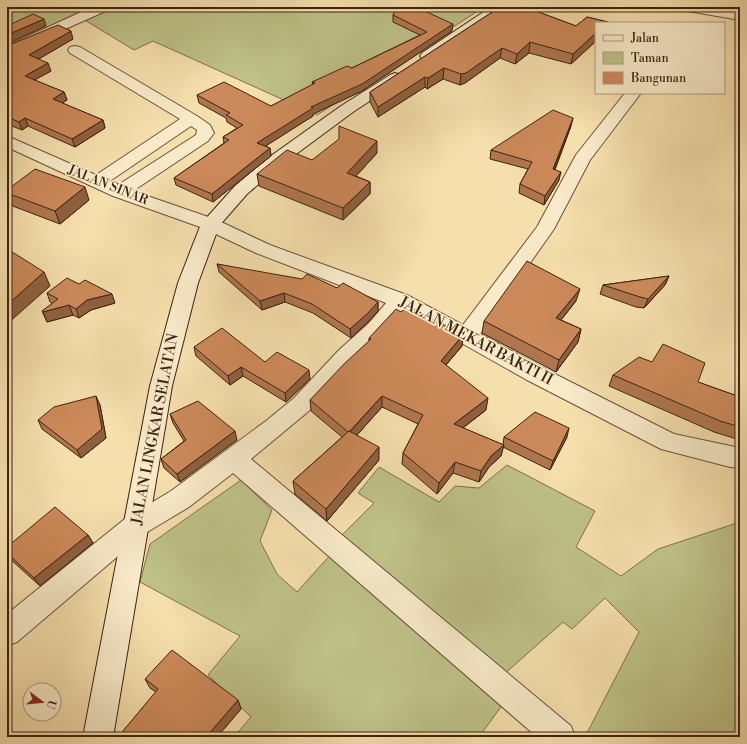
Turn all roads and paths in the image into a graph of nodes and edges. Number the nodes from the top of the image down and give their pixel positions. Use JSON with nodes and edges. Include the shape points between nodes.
{"nodes":[{"id":1,"x":103,"y":7,"type":"edge"},
{"id":2,"x":500,"y":7,"type":"edge"},
{"id":3,"x":692,"y":12,"type":"edge"},
{"id":4,"x":740,"y":16,"type":"edge"},
{"id":5,"x":75,"y":50,"type":"dead end"},
{"id":6,"x":7,"y":52,"type":"edge"},
{"id":7,"x":632,"y":94,"type":"edge"},
{"id":8,"x":191,"y":119,"type":"junction"},
{"id":9,"x":7,"y":141,"type":"edge"},
{"id":10,"x":97,"y":182,"type":"junction"},
{"id":11,"x":119,"y":192,"type":"junction"},
{"id":12,"x":210,"y":224,"type":"junction"},
{"id":13,"x":400,"y":300,"type":"junction"},
{"id":14,"x":466,"y":336,"type":"junction"},
{"id":15,"x":740,"y":458,"type":"edge"},
{"id":16,"x":234,"y":460,"type":"junction"},
{"id":17,"x":135,"y":526,"type":"junction"},
{"id":18,"x":7,"y":632,"type":"edge"},
{"id":19,"x":98,"y":737,"type":"edge"},
{"id":20,"x":560,"y":737,"type":"edge"}],
"edges":[{"from":1,"to":6,"type":"street"},
{"from":2,"to":12,"type":"street","name":"JALAN LINGKAR SELATAN","via":[[347,109],[274,162],[241,190]]},
{"from":3,"to":4,"type":"street"},
{"from":5,"to":8,"type":"street"},
{"from":7,"to":14,"type":"street","via":[[582,159],[545,229]]},
{"from":8,"to":10,"type":"street"},
{"from":8,"to":11,"type":"street","via":[[204,128],[206,133],[202,138]]},
{"from":9,"to":10,"type":"street","name":"JALAN SINAR"},
{"from":10,"to":11,"type":"street","name":"JALAN SINAR"},
{"from":11,"to":12,"type":"street","name":"JALAN SINAR"},
{"from":12,"to":13,"type":"street","name":"JALAN MEKAR BAKTI II","via":[[263,249]]},
{"from":12,"to":17,"type":"street","name":"JALAN LINGKAR SELATAN","via":[[188,283],[160,386]]},
{"from":13,"to":14,"type":"street","name":"JALAN MEKAR BAKTI II"},
{"from":13,"to":16,"type":"street","via":[[302,404]]},
{"from":14,"to":15,"type":"street","name":"JALAN MEKAR BAKTI II","via":[[669,442]]},
{"from":16,"to":17,"type":"street","via":[[180,499]]},
{"from":16,"to":20,"type":"street"},
{"from":17,"to":18,"type":"street"},
{"from":17,"to":19,"type":"street","name":"JALAN LINGKAR SELATAN"}]}
